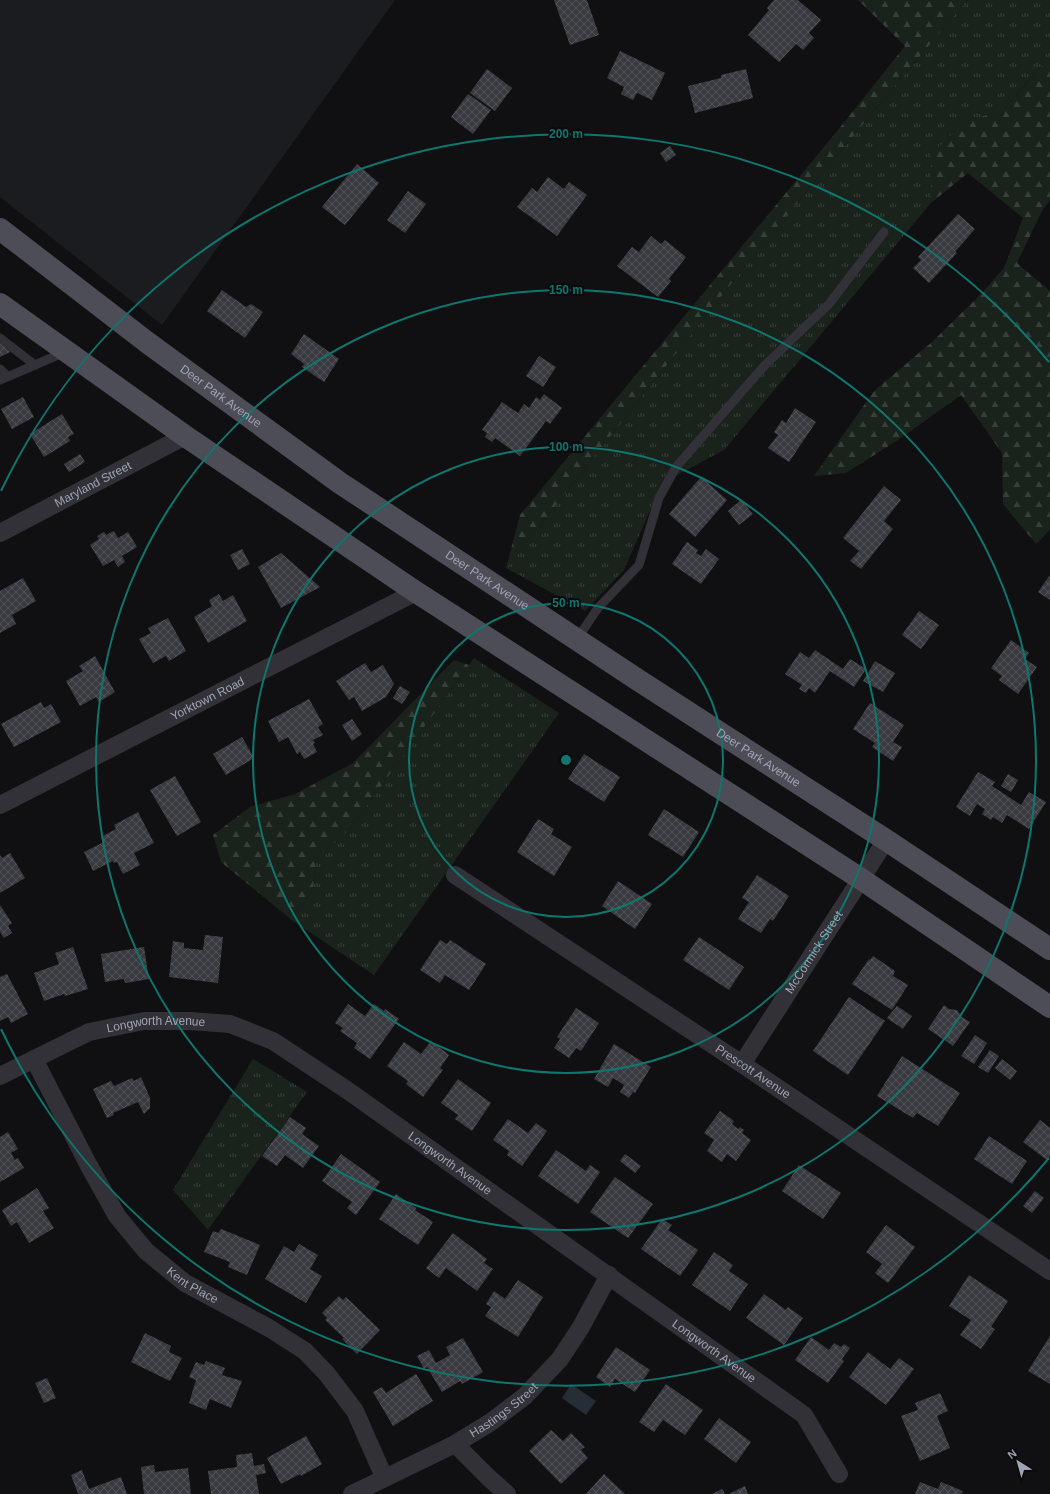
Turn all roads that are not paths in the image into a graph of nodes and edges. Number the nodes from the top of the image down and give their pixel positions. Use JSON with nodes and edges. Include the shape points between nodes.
{"nodes":[{"id":1,"x":0,"y":229,"type":"edge"},
{"id":2,"x":884,"y":232,"type":"dead end"},
{"id":3,"x":0,"y":304,"type":"edge"},
{"id":4,"x":0,"y":338,"type":"edge"},
{"id":5,"x":66,"y":351,"type":"junction"},
{"id":6,"x":35,"y":365,"type":"junction"},
{"id":7,"x":0,"y":369,"type":"edge"},
{"id":8,"x":4,"y":378,"type":"edge"},
{"id":9,"x":185,"y":436,"type":"junction"},
{"id":10,"x":0,"y":533,"type":"edge"},
{"id":11,"x":416,"y":592,"type":"junction"},
{"id":12,"x":577,"y":639,"type":"junction"},
{"id":13,"x":0,"y":805,"type":"edge"},
{"id":14,"x":886,"y":840,"type":"junction"},
{"id":15,"x":455,"y":875,"type":"dead end"},
{"id":16,"x":861,"y":879,"type":"junction"},
{"id":17,"x":1050,"y":949,"type":"edge"},
{"id":18,"x":1050,"y":1007,"type":"edge"},
{"id":19,"x":34,"y":1059,"type":"junction"},
{"id":20,"x":742,"y":1064,"type":"junction"},
{"id":21,"x":0,"y":1076,"type":"edge"},
{"id":22,"x":1050,"y":1271,"type":"edge"},
{"id":23,"x":608,"y":1275,"type":"junction"},
{"id":24,"x":455,"y":1444,"type":"junction"},
{"id":25,"x":839,"y":1474,"type":"dead end"},
{"id":26,"x":384,"y":1477,"type":"junction"},
{"id":27,"x":352,"y":1494,"type":"edge"},
{"id":28,"x":507,"y":1494,"type":"edge"}],
"edges":[{"from":1,"to":12,"type":"main road","name":"Deer Park Avenue","via":[[148,343],[340,484]]},
{"from":2,"to":12,"type":"lane","via":[[829,304],[765,366],[676,467],[659,498],[639,565],[598,608]]},
{"from":3,"to":5,"type":"main road"},
{"from":4,"to":6,"type":"lane"},
{"from":5,"to":6,"type":"lane"},
{"from":5,"to":9,"type":"main road"},
{"from":6,"to":8,"type":"lane"},
{"from":7,"to":8,"type":"lane"},
{"from":9,"to":10,"type":"street","name":"Maryland Street"},
{"from":9,"to":11,"type":"main road"},
{"from":11,"to":13,"type":"street","name":"Yorktown Road"},
{"from":11,"to":16,"type":"main road"},
{"from":12,"to":14,"type":"main road","name":"Deer Park Avenue"},
{"from":14,"to":16,"type":"street","name":"McCormick Street"},
{"from":14,"to":17,"type":"main road","name":"Deer Park Avenue"},
{"from":15,"to":20,"type":"street","name":"Prescott Avenue"},
{"from":16,"to":18,"type":"main road"},
{"from":16,"to":20,"type":"street","name":"McCormick Street"},
{"from":19,"to":21,"type":"street","name":"Longworth Avenue"},
{"from":19,"to":23,"type":"street","name":"Longworth Avenue","via":[[90,1032],[144,1021],[230,1024],[273,1041],[347,1090]]},
{"from":19,"to":26,"type":"street","name":"Kent Place","via":[[117,1216],[146,1251],[185,1283],[269,1328],[305,1351],[327,1374],[355,1411]]},
{"from":20,"to":22,"type":"street","name":"Prescott Avenue"},
{"from":23,"to":24,"type":"street","name":"Hastings Street","via":[[581,1327],[560,1359],[525,1396],[491,1422]]},
{"from":23,"to":25,"type":"street","name":"Longworth Avenue","via":[[804,1415]]},
{"from":24,"to":26,"type":"street","name":"Hastings Street"},
{"from":24,"to":28,"type":"street"},
{"from":26,"to":27,"type":"street","name":"Hastings Street"}]}
